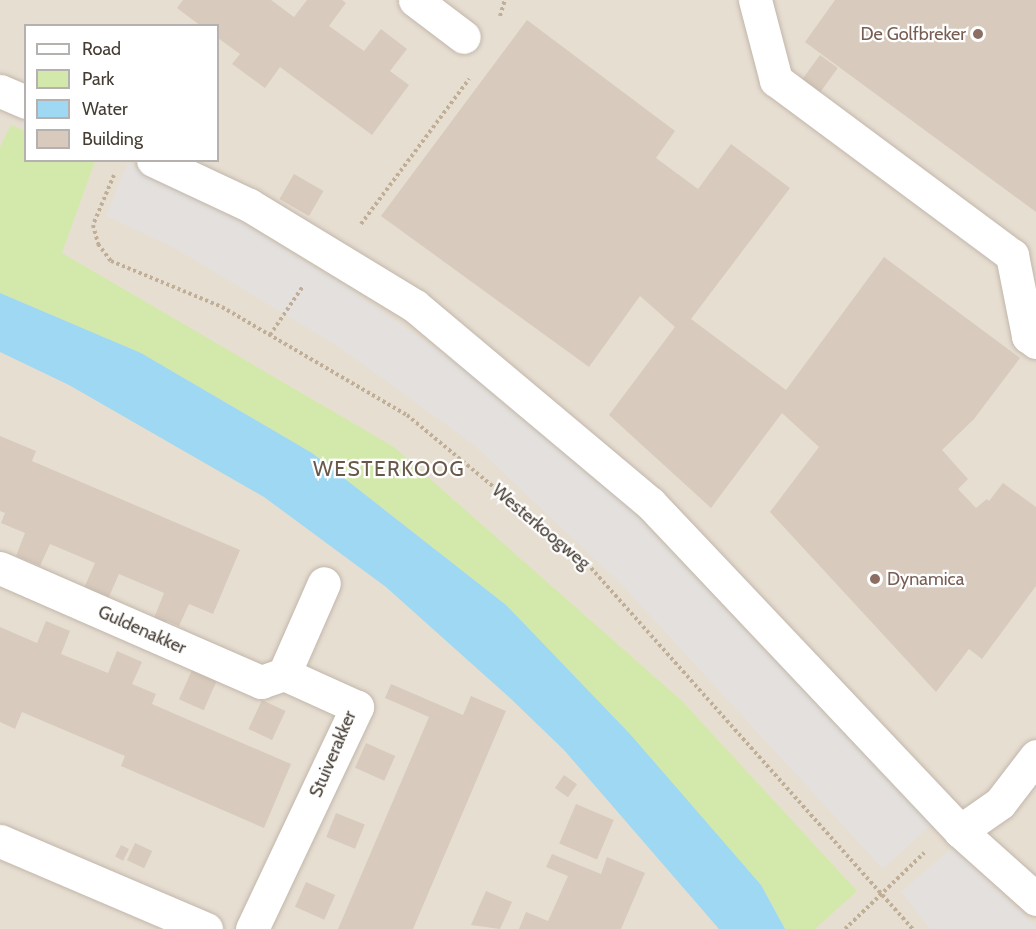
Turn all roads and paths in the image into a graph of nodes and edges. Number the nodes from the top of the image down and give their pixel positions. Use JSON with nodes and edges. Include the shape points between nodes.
{"nodes":[{"id":1,"x":415,"y":0,"type":"edge"},
{"id":2,"x":505,"y":0,"type":"edge"},
{"id":3,"x":755,"y":0,"type":"edge"},
{"id":4,"x":498,"y":22,"type":"dead end"},
{"id":5,"x":464,"y":37,"type":"dead end"},
{"id":6,"x":472,"y":74,"type":"dead end"},
{"id":7,"x":0,"y":91,"type":"edge"},
{"id":8,"x":24,"y":101,"type":"edge"},
{"id":9,"x":157,"y":162,"type":"edge"},
{"id":10,"x":116,"y":171,"type":"dead end"},
{"id":11,"x":332,"y":253,"type":"junction"},
{"id":12,"x":270,"y":335,"type":"junction"},
{"id":13,"x":1036,"y":342,"type":"edge"},
{"id":14,"x":0,"y":568,"type":"edge"},
{"id":15,"x":324,"y":583,"type":"dead end"},
{"id":16,"x":284,"y":674,"type":"junction"},
{"id":17,"x":1036,"y":756,"type":"edge"},
{"id":18,"x":960,"y":831,"type":"junction"},
{"id":19,"x":0,"y":841,"type":"edge"},
{"id":20,"x":884,"y":892,"type":"junction"},
{"id":21,"x":1036,"y":899,"type":"edge"},
{"id":22,"x":206,"y":929,"type":"edge"},
{"id":23,"x":252,"y":929,"type":"edge"},
{"id":24,"x":845,"y":929,"type":"edge"},
{"id":25,"x":913,"y":929,"type":"edge"}],
"edges":[{"from":1,"to":5,"type":"street"},
{"from":2,"to":4,"type":"path"},
{"from":3,"to":13,"type":"street","via":[[777,80],[1012,255],[1028,336]]},
{"from":6,"to":11,"type":"path"},
{"from":7,"to":8,"type":"street"},
{"from":9,"to":11,"type":"street","via":[[249,205]]},
{"from":10,"to":12,"type":"path","name":"Westerkoogweg","via":[[93,225],[98,244],[111,261],[222,307]]},
{"from":11,"to":12,"type":"path"},
{"from":11,"to":18,"type":"street","via":[[415,306],[650,503]]},
{"from":12,"to":20,"type":"path","name":"Westerkoogweg","via":[[407,415],[591,568]]},
{"from":14,"to":16,"type":"street","name":"Guldenakker","via":[[261,682]]},
{"from":15,"to":16,"type":"street"},
{"from":16,"to":23,"type":"street","name":"Stuiverakker","via":[[357,707]]},
{"from":17,"to":18,"type":"street","via":[[1000,803]]},
{"from":18,"to":20,"type":"path","via":[[938,840]]},
{"from":18,"to":21,"type":"street"},
{"from":19,"to":22,"type":"street"},
{"from":20,"to":24,"type":"path"},
{"from":20,"to":25,"type":"path","name":"Westerkoogweg"}]}
